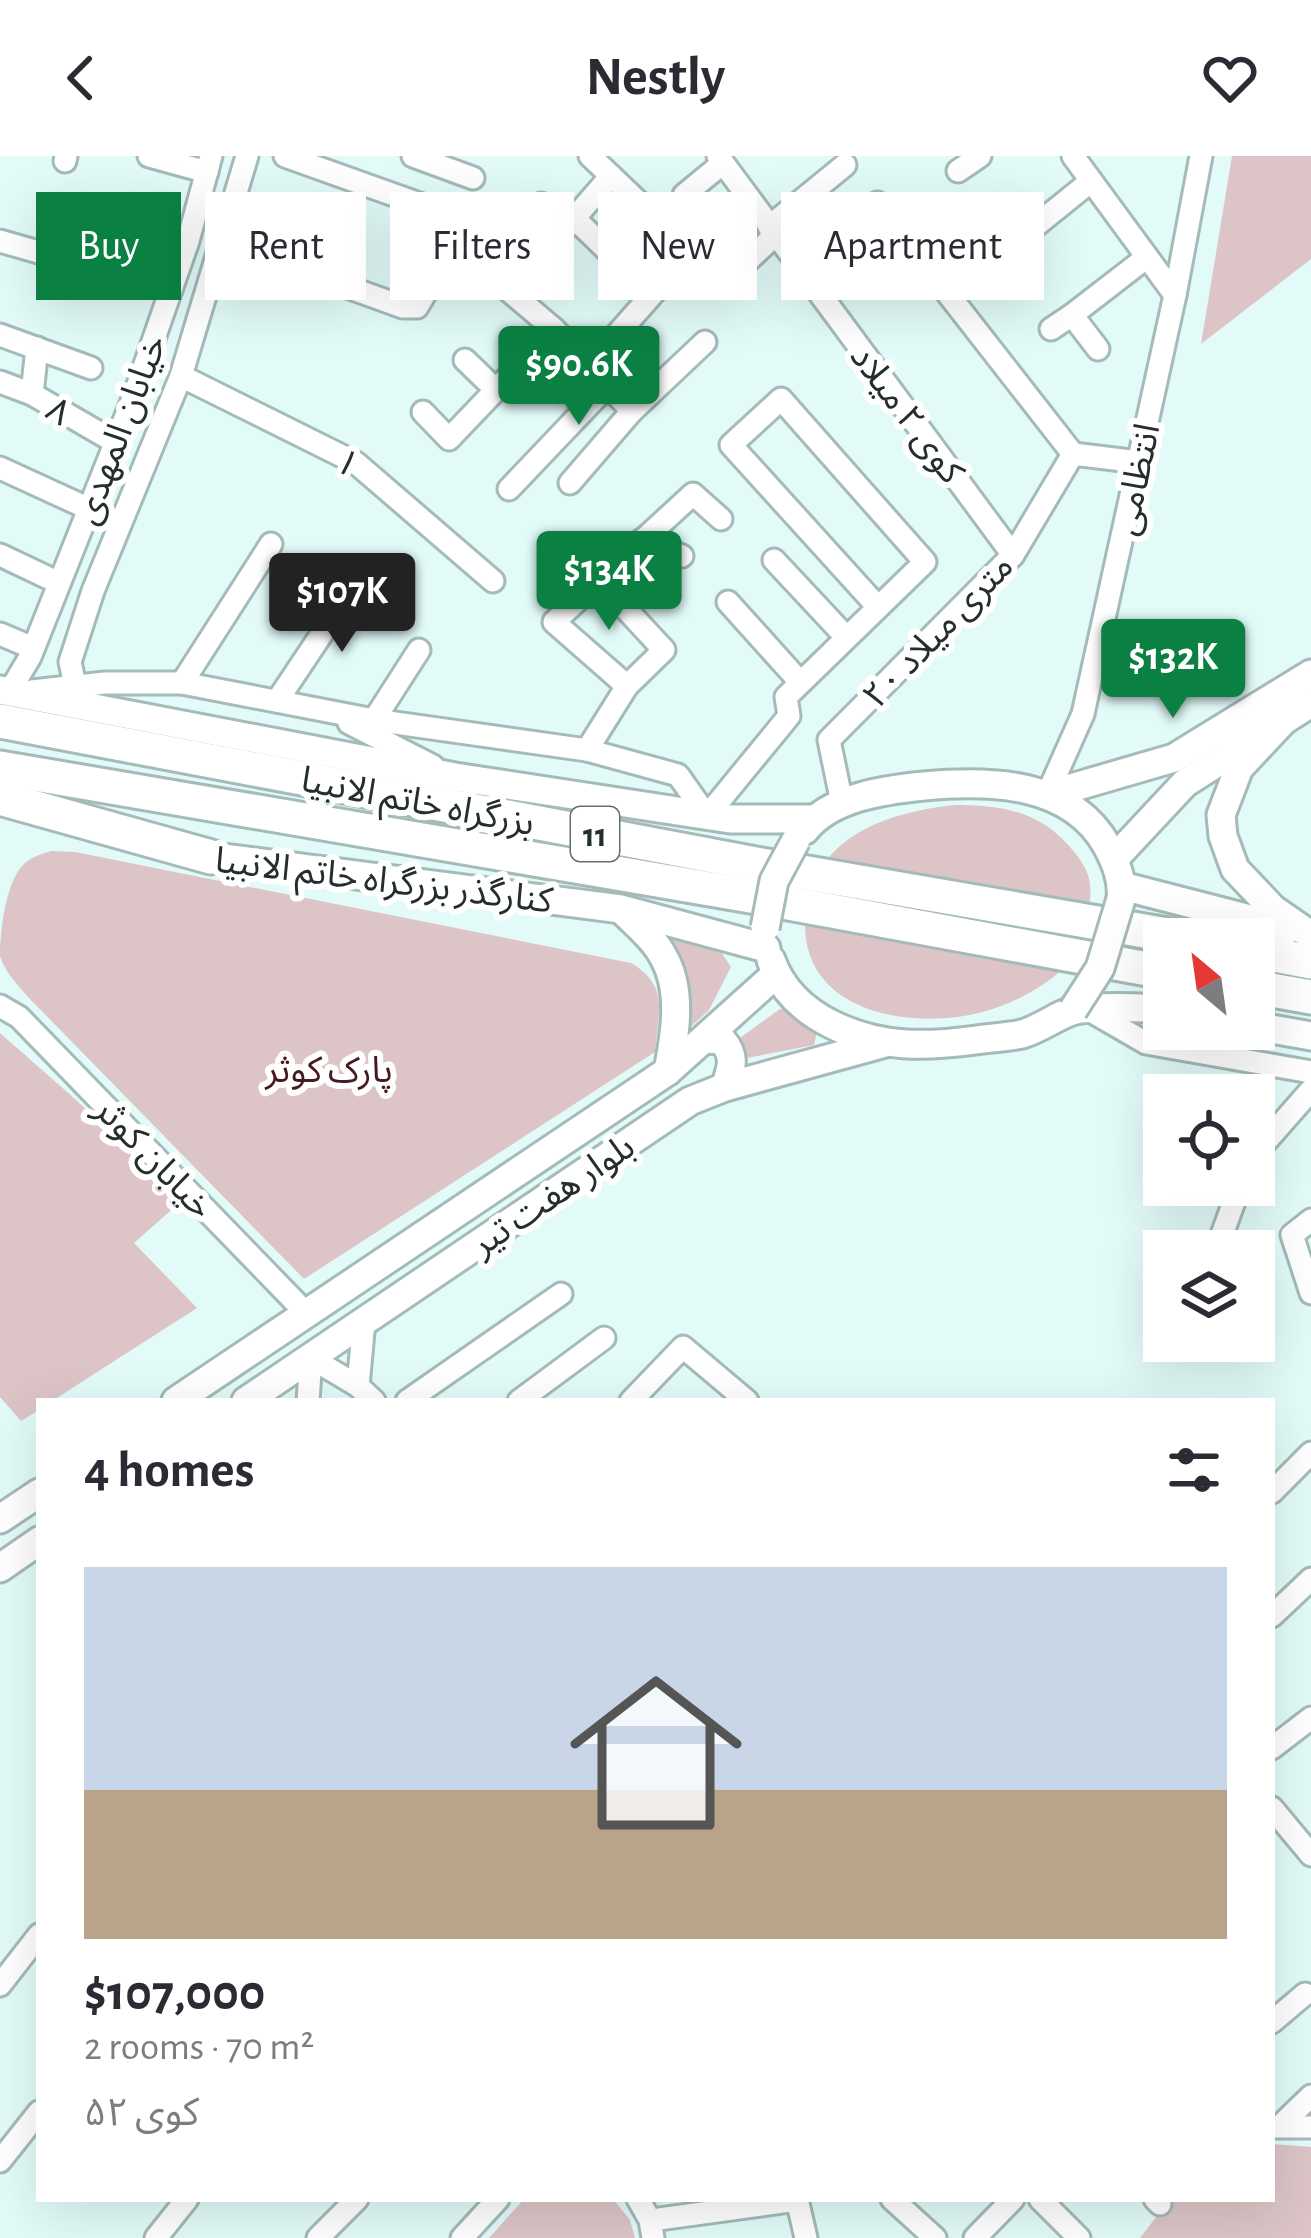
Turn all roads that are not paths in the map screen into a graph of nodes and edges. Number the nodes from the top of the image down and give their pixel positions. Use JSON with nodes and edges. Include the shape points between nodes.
{"nodes":[{"id":1,"x":148,"y":156,"type":"edge"},
{"id":2,"x":247,"y":156,"type":"edge"},
{"id":3,"x":285,"y":156,"type":"edge"},
{"id":4,"x":412,"y":156,"type":"edge"},
{"id":5,"x":590,"y":156,"type":"edge"},
{"id":6,"x":980,"y":156,"type":"edge"},
{"id":7,"x":1073,"y":156,"type":"edge"},
{"id":8,"x":1201,"y":156,"type":"edge"},
{"id":9,"x":720,"y":159,"type":"edge"},
{"id":10,"x":209,"y":164,"type":"edge"},
{"id":11,"x":844,"y":164,"type":"dead end"},
{"id":12,"x":958,"y":171,"type":"dead end"},
{"id":13,"x":611,"y":176,"type":"junction"},
{"id":14,"x":473,"y":178,"type":"dead end"},
{"id":15,"x":1091,"y":181,"type":"junction"},
{"id":16,"x":237,"y":192,"type":"edge"},
{"id":17,"x":628,"y":192,"type":"edge"},
{"id":18,"x":687,"y":192,"type":"edge"},
{"id":19,"x":390,"y":194,"type":"edge"},
{"id":20,"x":574,"y":217,"type":"edge"},
{"id":21,"x":1044,"y":219,"type":"edge"},
{"id":22,"x":574,"y":227,"type":"edge"},
{"id":23,"x":772,"y":231,"type":"junction"},
{"id":24,"x":0,"y":241,"type":"edge"},
{"id":25,"x":598,"y":245,"type":"edge"},
{"id":26,"x":757,"y":248,"type":"edge"},
{"id":27,"x":36,"y":251,"type":"edge"},
{"id":28,"x":181,"y":254,"type":"edge"},
{"id":29,"x":1147,"y":257,"type":"junction"},
{"id":30,"x":366,"y":294,"type":"edge"},
{"id":31,"x":1175,"y":295,"type":"junction"},
{"id":32,"x":205,"y":299,"type":"edge"},
{"id":33,"x":166,"y":300,"type":"edge"},
{"id":34,"x":421,"y":300,"type":"edge"},
{"id":35,"x":521,"y":300,"type":"edge"},
{"id":36,"x":648,"y":300,"type":"edge"},
{"id":37,"x":953,"y":300,"type":"edge"},
{"id":38,"x":1072,"y":316,"type":"junction"},
{"id":39,"x":1051,"y":328,"type":"dead end"},
{"id":40,"x":554,"y":329,"type":"junction"},
{"id":41,"x":0,"y":334,"type":"edge"},
{"id":42,"x":705,"y":342,"type":"dead end"},
{"id":43,"x":37,"y":348,"type":"junction"},
{"id":44,"x":1099,"y":349,"type":"dead end"},
{"id":45,"x":465,"y":360,"type":"dead end"},
{"id":46,"x":590,"y":365,"type":"junction"},
{"id":47,"x":91,"y":368,"type":"dead end"},
{"id":48,"x":182,"y":376,"type":"junction"},
{"id":49,"x":0,"y":382,"type":"edge"},
{"id":50,"x":608,"y":385,"type":"junction"},
{"id":51,"x":494,"y":388,"type":"junction"},
{"id":52,"x":32,"y":394,"type":"junction"},
{"id":53,"x":632,"y":411,"type":"junction"},
{"id":54,"x":423,"y":412,"type":"dead end"},
{"id":55,"x":115,"y":442,"type":"junction"},
{"id":56,"x":1073,"y":454,"type":"junction"},
{"id":57,"x":1139,"y":462,"type":"junction"},
{"id":58,"x":0,"y":468,"type":"edge"},
{"id":59,"x":570,"y":483,"type":"dead end"},
{"id":60,"x":509,"y":490,"type":"dead end"},
{"id":61,"x":88,"y":511,"type":"junction"},
{"id":62,"x":721,"y":519,"type":"dead end"},
{"id":63,"x":120,"y":523,"type":"junction"},
{"id":64,"x":642,"y":540,"type":"junction"},
{"id":65,"x":271,"y":544,"type":"dead end"},
{"id":66,"x":0,"y":555,"type":"edge"},
{"id":67,"x":1013,"y":555,"type":"junction"},
{"id":68,"x":682,"y":556,"type":"dead end"},
{"id":69,"x":774,"y":560,"type":"dead end"},
{"id":70,"x":359,"y":578,"type":"dead end"},
{"id":71,"x":493,"y":580,"type":"dead end"},
{"id":72,"x":599,"y":580,"type":"junction"},
{"id":73,"x":59,"y":583,"type":"junction"},
{"id":74,"x":728,"y":602,"type":"dead end"},
{"id":75,"x":878,"y":606,"type":"junction"},
{"id":76,"x":0,"y":634,"type":"edge"},
{"id":77,"x":846,"y":637,"type":"junction"},
{"id":78,"x":33,"y":649,"type":"junction"},
{"id":79,"x":419,"y":650,"type":"dead end"},
{"id":80,"x":1311,"y":674,"type":"edge"},
{"id":81,"x":800,"y":682,"type":"junction"},
{"id":82,"x":182,"y":683,"type":"junction"},
{"id":83,"x":75,"y":685,"type":"junction"},
{"id":84,"x":627,"y":686,"type":"junction"},
{"id":85,"x":278,"y":701,"type":"junction"},
{"id":86,"x":2,"y":702,"type":"edge"},
{"id":87,"x":1311,"y":703,"type":"edge"},
{"id":88,"x":323,"y":710,"type":"junction"},
{"id":89,"x":1286,"y":718,"type":"junction"},
{"id":90,"x":374,"y":720,"type":"junction"},
{"id":91,"x":587,"y":750,"type":"junction"},
{"id":92,"x":0,"y":768,"type":"edge"},
{"id":93,"x":455,"y":777,"type":"junction"},
{"id":94,"x":1047,"y":795,"type":"junction"},
{"id":95,"x":0,"y":798,"type":"edge"},
{"id":96,"x":842,"y":803,"type":"junction"},
{"id":97,"x":0,"y":815,"type":"edge"},
{"id":98,"x":706,"y":816,"type":"junction"},
{"id":99,"x":805,"y":830,"type":"junction"},
{"id":100,"x":211,"y":857,"type":"junction"},
{"id":101,"x":1119,"y":881,"type":"junction"},
{"id":102,"x":621,"y":909,"type":"junction"},
{"id":103,"x":1143,"y":931,"type":"edge"},
{"id":104,"x":1310,"y":943,"type":"edge"},
{"id":105,"x":1275,"y":948,"type":"edge"},
{"id":106,"x":769,"y":950,"type":"junction"},
{"id":107,"x":1143,"y":968,"type":"edge"},
{"id":108,"x":1275,"y":991,"type":"edge"},
{"id":109,"x":1311,"y":997,"type":"edge"},
{"id":110,"x":0,"y":1006,"type":"edge"},
{"id":111,"x":1143,"y":1007,"type":"edge"},
{"id":112,"x":1081,"y":1010,"type":"junction"},
{"id":113,"x":1275,"y":1030,"type":"edge"},
{"id":114,"x":1311,"y":1036,"type":"edge"},
{"id":115,"x":706,"y":1039,"type":"junction"},
{"id":116,"x":884,"y":1043,"type":"junction"},
{"id":117,"x":668,"y":1071,"type":"junction"},
{"id":118,"x":1311,"y":1072,"type":"edge"},
{"id":119,"x":725,"y":1087,"type":"junction"},
{"id":120,"x":1311,"y":1090,"type":"edge"},
{"id":121,"x":1275,"y":1131,"type":"edge"},
{"id":122,"x":1311,"y":1220,"type":"edge"},
{"id":123,"x":1311,"y":1293,"type":"edge"},
{"id":124,"x":561,"y":1294,"type":"dead end"},
{"id":125,"x":306,"y":1313,"type":"junction"},
{"id":126,"x":364,"y":1321,"type":"junction"},
{"id":127,"x":604,"y":1338,"type":"dead end"},
{"id":128,"x":311,"y":1358,"type":"junction"},
{"id":129,"x":366,"y":1394,"type":"edge"},
{"id":130,"x":180,"y":1398,"type":"edge"},
{"id":131,"x":251,"y":1398,"type":"edge"},
{"id":132,"x":308,"y":1398,"type":"edge"},
{"id":133,"x":411,"y":1398,"type":"edge"},
{"id":134,"x":523,"y":1398,"type":"edge"},
{"id":135,"x":635,"y":1398,"type":"edge"},
{"id":136,"x":745,"y":1398,"type":"edge"},
{"id":137,"x":1311,"y":1453,"type":"edge"},
{"id":138,"x":1275,"y":1489,"type":"edge"},
{"id":139,"x":36,"y":1495,"type":"edge"},
{"id":140,"x":0,"y":1519,"type":"edge"},
{"id":141,"x":36,"y":1543,"type":"edge"},
{"id":142,"x":0,"y":1568,"type":"edge"},
{"id":143,"x":1311,"y":1579,"type":"edge"},
{"id":144,"x":1275,"y":1613,"type":"edge"},
{"id":145,"x":1310,"y":1719,"type":"edge"},
{"id":146,"x":1276,"y":1736,"type":"edge"},
{"id":147,"x":1275,"y":1812,"type":"edge"},
{"id":148,"x":1311,"y":1855,"type":"edge"},
{"id":149,"x":36,"y":1937,"type":"edge"},
{"id":150,"x":9,"y":1955,"type":"edge"},
{"id":151,"x":0,"y":1985,"type":"edge"},
{"id":152,"x":1305,"y":1994,"type":"dead end"},
{"id":153,"x":1275,"y":2019,"type":"edge"},
{"id":154,"x":1311,"y":2096,"type":"edge"},
{"id":155,"x":36,"y":2116,"type":"edge"},
{"id":156,"x":1276,"y":2127,"type":"edge"},
{"id":157,"x":1311,"y":2127,"type":"edge"},
{"id":158,"x":0,"y":2161,"type":"edge"},
{"id":159,"x":185,"y":2202,"type":"edge"},
{"id":160,"x":354,"y":2202,"type":"edge"},
{"id":161,"x":495,"y":2202,"type":"edge"},
{"id":162,"x":640,"y":2202,"type":"edge"},
{"id":163,"x":787,"y":2202,"type":"edge"},
{"id":164,"x":797,"y":2202,"type":"edge"},
{"id":165,"x":895,"y":2202,"type":"edge"},
{"id":166,"x":1009,"y":2202,"type":"edge"},
{"id":167,"x":1043,"y":2202,"type":"edge"},
{"id":168,"x":656,"y":2229,"type":"edge"},
{"id":169,"x":156,"y":2238,"type":"edge"},
{"id":170,"x":318,"y":2238,"type":"edge"},
{"id":171,"x":462,"y":2238,"type":"edge"},
{"id":172,"x":806,"y":2238,"type":"edge"},
{"id":173,"x":935,"y":2238,"type":"edge"},
{"id":174,"x":975,"y":2238,"type":"edge"},
{"id":175,"x":1079,"y":2238,"type":"edge"}],
"edges":[{"from":1,"to":10,"type":"street"},
{"from":2,"to":16,"type":"street","name":"خیابان المهدی"},
{"from":3,"to":19,"type":"street"},
{"from":4,"to":14,"type":"street"},
{"from":5,"to":13,"type":"street"},
{"from":6,"to":12,"type":"street"},
{"from":7,"to":15,"type":"street"},
{"from":8,"to":31,"type":"street","name":"انتظامی"},
{"from":9,"to":18,"type":"street"},
{"from":9,"to":23,"type":"street","name":"کوی ۲ میلاد"},
{"from":10,"to":28,"type":"street","name":"خیابان المهدی"},
{"from":11,"to":23,"type":"street"},
{"from":13,"to":17,"type":"street"},
{"from":13,"to":20,"type":"street"},
{"from":15,"to":21,"type":"street"},
{"from":15,"to":29,"type":"street"},
{"from":22,"to":25,"type":"street"},
{"from":23,"to":26,"type":"street"},
{"from":23,"to":67,"type":"street","name":"کوی ۲ میلاد"},
{"from":24,"to":27,"type":"street"},
{"from":29,"to":31,"type":"street"},
{"from":29,"to":38,"type":"street"},
{"from":30,"to":34,"type":"street","via":[[403,307]]},
{"from":31,"to":57,"type":"street","name":"انتظامی"},
{"from":32,"to":48,"type":"street","name":"خیابان المهدی"},
{"from":33,"to":55,"type":"street","name":"خیابان المهدی"},
{"from":35,"to":40,"type":"street"},
{"from":36,"to":46,"type":"street"},
{"from":37,"to":56,"type":"street"},
{"from":38,"to":39,"type":"street"},
{"from":38,"to":44,"type":"street"},
{"from":40,"to":46,"type":"street"},
{"from":40,"to":51,"type":"street"},
{"from":41,"to":43,"type":"street"},
{"from":42,"to":53,"type":"street"},
{"from":43,"to":47,"type":"street"},
{"from":43,"to":52,"type":"street"},
{"from":45,"to":51,"type":"street"},
{"from":46,"to":50,"type":"street"},
{"from":48,"to":63,"type":"street","name":"خیابان المهدی"},
{"from":48,"to":71,"type":"street","name":"۱","via":[[356,463]]},
{"from":49,"to":52,"type":"street","name":"۸"},
{"from":50,"to":53,"type":"street"},
{"from":50,"to":60,"type":"street"},
{"from":51,"to":54,"type":"street","via":[[449,439]]},
{"from":52,"to":55,"type":"street","name":"۸"},
{"from":53,"to":59,"type":"street"},
{"from":55,"to":61,"type":"street","name":"خیابان المهدی"},
{"from":56,"to":57,"type":"street"},
{"from":56,"to":67,"type":"street","name":"۲۰ متری میلاد"},
{"from":57,"to":94,"type":"street","name":"انتظامی","via":[[1083,714]]},
{"from":58,"to":61,"type":"street"},
{"from":61,"to":63,"type":"street"},
{"from":61,"to":73,"type":"street","name":"خیابان المهدی"},
{"from":62,"to":64,"type":"street","via":[[693,494]]},
{"from":63,"to":83,"type":"street","name":"خیابان المهدی","via":[[70,662]]},
{"from":64,"to":68,"type":"street"},
{"from":64,"to":72,"type":"street"},
{"from":65,"to":82,"type":"street"},
{"from":66,"to":73,"type":"street"},
{"from":67,"to":96,"type":"street","name":"۲۰ متری میلاد","via":[[829,740]]},
{"from":69,"to":77,"type":"street"},
{"from":70,"to":85,"type":"street"},
{"from":72,"to":84,"type":"street","via":[[664,650]]},
{"from":72,"to":84,"type":"street","via":[[554,622]]},
{"from":73,"to":78,"type":"street","name":"خیابان المهدی"},
{"from":74,"to":81,"type":"street"},
{"from":75,"to":75,"type":"street","via":[[925,562],[781,399],[731,446]]},
{"from":75,"to":77,"type":"street"},
{"from":76,"to":78,"type":"street"},
{"from":77,"to":81,"type":"street"},
{"from":78,"to":86,"type":"street","name":"خیابان المهدی"},
{"from":79,"to":90,"type":"street"},
{"from":80,"to":94,"type":"main road","via":[[1174,758]]},
{"from":81,"to":98,"type":"street","via":[[786,697],[789,716]]},
{"from":82,"to":83,"type":"street"},
{"from":82,"to":85,"type":"street"},
{"from":83,"to":86,"type":"street"},
{"from":84,"to":91,"type":"street"},
{"from":85,"to":88,"type":"street"},
{"from":86,"to":93,"type":"main road"},
{"from":86,"to":103,"type":"highway","name":"بزرگراه خاتم الانبیا","number":"11","via":[[738,861]]},
{"from":87,"to":89,"type":"main road"},
{"from":88,"to":90,"type":"street"},
{"from":88,"to":93,"type":"street"},
{"from":89,"to":101,"type":"main road","via":[[1185,783]]},
{"from":89,"to":104,"type":"main road","via":[[1239,768],[1221,815],[1223,836],[1235,869]]},
{"from":90,"to":91,"type":"street"},
{"from":91,"to":98,"type":"street","via":[[678,775]]},
{"from":92,"to":107,"type":"highway","name":"بزرگراه خاتم الانبیا","number":"11"},
{"from":93,"to":98,"type":"main road"},
{"from":94,"to":96,"type":"main road","via":[[954,783]]},
{"from":94,"to":101,"type":"main road","via":[[1097,829]]},
{"from":95,"to":100,"type":"highway"},
{"from":96,"to":99,"type":"main road"},
{"from":97,"to":100,"type":"main road","name":"کنارگذر بزرگراه خاتم الانبیا"},
{"from":98,"to":99,"type":"main road"},
{"from":99,"to":106,"type":"main road","bridge":true,"via":[[774,881]]},
{"from":100,"to":102,"type":"main road","name":"کنارگذر بزرگراه خاتم الانبیا"},
{"from":101,"to":104,"type":"main road"},
{"from":101,"to":112,"type":"main road","bridge":true,"via":[[1100,968]]},
{"from":102,"to":106,"type":"main road","name":"کنارگذر بزرگراه خاتم الانبیا"},
{"from":102,"to":117,"type":"main road","via":[[665,958],[673,981]]},
{"from":104,"to":105,"type":"highway"},
{"from":106,"to":115,"type":"main road","name":"بلوار هفت تیر"},
{"from":106,"to":116,"type":"main road","via":[[788,992],[815,1016]]},
{"from":108,"to":109,"type":"highway"},
{"from":110,"to":125,"type":"street","name":"خیابان کوثر","via":[[19,1016]]},
{"from":111,"to":112,"type":"main road"},
{"from":112,"to":116,"type":"main road","via":[[1021,1034]]},
{"from":112,"to":118,"type":"street","via":[[1146,1043]]},
{"from":113,"to":114,"type":"main road"},
{"from":115,"to":117,"type":"main road","name":"بلوار هفت تیر"},
{"from":115,"to":119,"type":"main road","via":[[730,1050]]},
{"from":116,"to":119,"type":"main road","name":"بلوار هفت تیر"},
{"from":117,"to":125,"type":"main road","name":"بلوار هفت تیر"},
{"from":119,"to":126,"type":"main road","name":"بلوار هفت تیر","via":[[690,1101]]},
{"from":120,"to":121,"type":"street"},
{"from":122,"to":123,"type":"street","via":[[1292,1235]]},
{"from":124,"to":133,"type":"street"},
{"from":125,"to":130,"type":"main road","name":"بلوار هفت تیر"},
{"from":126,"to":128,"type":"main road","name":"بلوار هفت تیر"},
{"from":126,"to":129,"type":"street"},
{"from":127,"to":134,"type":"street"},
{"from":128,"to":129,"type":"street"},
{"from":128,"to":131,"type":"main road","name":"بلوار هفت تیر"},
{"from":128,"to":132,"type":"street"},
{"from":135,"to":136,"type":"street","via":[[683,1347]]},
{"from":137,"to":138,"type":"street"},
{"from":139,"to":140,"type":"main road"},
{"from":141,"to":142,"type":"main road"},
{"from":143,"to":144,"type":"street"},
{"from":145,"to":146,"type":"street"},
{"from":147,"to":148,"type":"street"},
{"from":149,"to":150,"type":"street"},
{"from":150,"to":151,"type":"street"},
{"from":152,"to":153,"type":"street"},
{"from":154,"to":156,"type":"street"},
{"from":155,"to":158,"type":"street"},
{"from":156,"to":157,"type":"street"},
{"from":159,"to":169,"type":"street"},
{"from":160,"to":170,"type":"street"},
{"from":161,"to":171,"type":"street"},
{"from":162,"to":168,"type":"street"},
{"from":163,"to":168,"type":"street"},
{"from":164,"to":172,"type":"street"},
{"from":165,"to":173,"type":"street"},
{"from":166,"to":174,"type":"street"},
{"from":167,"to":175,"type":"street"}]}
